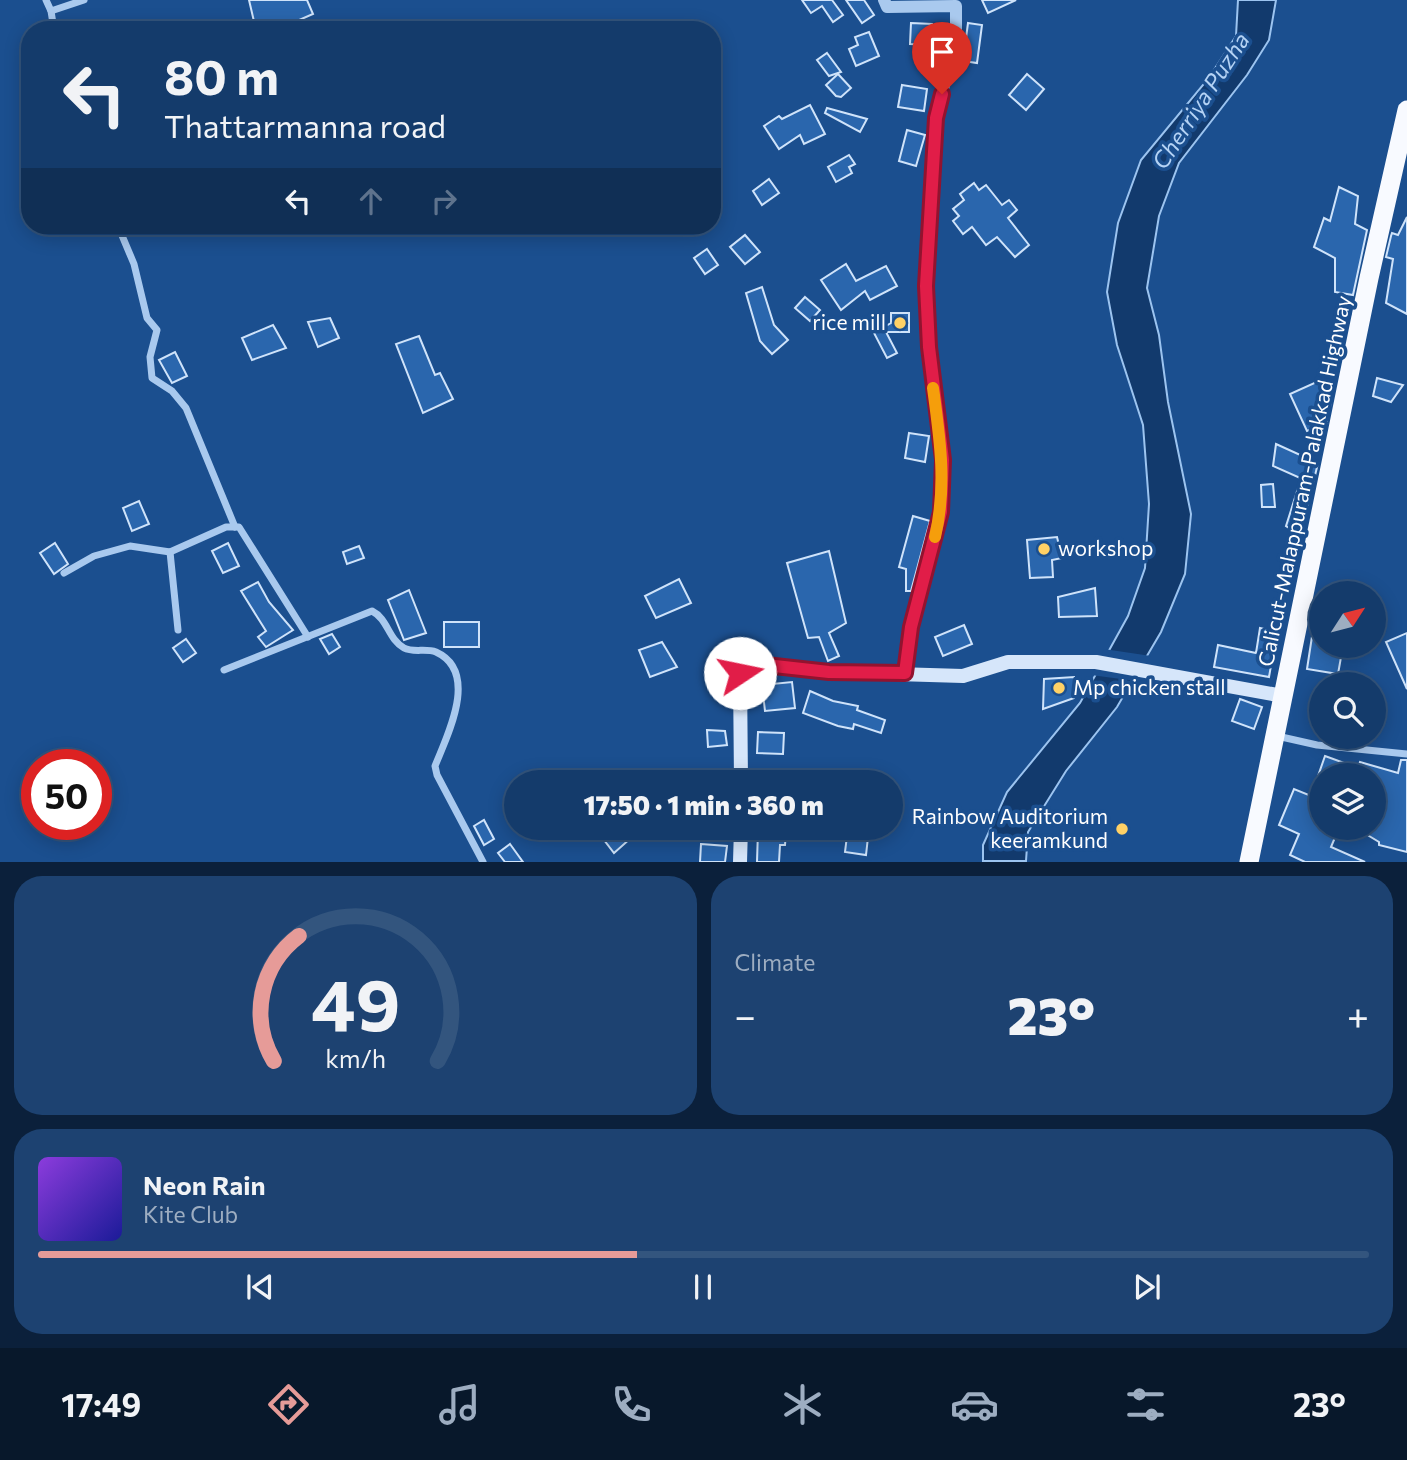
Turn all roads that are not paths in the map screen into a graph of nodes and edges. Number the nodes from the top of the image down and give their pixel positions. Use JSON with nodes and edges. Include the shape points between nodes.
{"nodes":[{"id":1,"x":46,"y":0,"type":"edge"},
{"id":2,"x":84,"y":0,"type":"edge"},
{"id":3,"x":884,"y":0,"type":"edge"},
{"id":4,"x":957,"y":3,"type":"edge"},
{"id":5,"x":51,"y":11,"type":"junction"},
{"id":6,"x":53,"y":21,"type":"edge"},
{"id":7,"x":1407,"y":110,"type":"edge"},
{"id":8,"x":122,"y":235,"type":"edge"},
{"id":9,"x":234,"y":527,"type":"junction"},
{"id":10,"x":170,"y":552,"type":"junction"},
{"id":11,"x":64,"y":573,"type":"dead end"},
{"id":12,"x":178,"y":630,"type":"dead end"},
{"id":13,"x":308,"y":638,"type":"junction"},
{"id":14,"x":224,"y":670,"type":"dead end"},
{"id":15,"x":905,"y":673,"type":"junction"},
{"id":16,"x":1283,"y":696,"type":"junction"},
{"id":17,"x":1276,"y":736,"type":"junction"},
{"id":18,"x":1407,"y":754,"type":"edge"},
{"id":19,"x":741,"y":770,"type":"edge"},
{"id":20,"x":741,"y":840,"type":"edge"},
{"id":21,"x":483,"y":862,"type":"edge"},
{"id":22,"x":740,"y":862,"type":"edge"},
{"id":23,"x":1250,"y":862,"type":"edge"}],
"edges":[{"from":1,"to":5,"type":"street"},
{"from":2,"to":5,"type":"street"},
{"from":3,"to":4,"type":"street","via":[[887,7]]},
{"from":4,"to":15,"type":"street","via":[[956,34],[936,118],[926,286],[943,460],[941,512],[911,627]]},
{"from":5,"to":6,"type":"street"},
{"from":7,"to":16,"type":"highway","name":"Calicut-Malappuram-Palakkad Highway"},
{"from":8,"to":9,"type":"street","via":[[147,318],[157,330],[150,357],[152,378],[186,408]]},
{"from":9,"to":10,"type":"street"},
{"from":9,"to":13,"type":"street","via":[[239,527]]},
{"from":10,"to":11,"type":"street","via":[[130,546],[94,556]]},
{"from":10,"to":12,"type":"street"},
{"from":13,"to":14,"type":"street"},
{"from":13,"to":21,"type":"street","via":[[373,611],[401,647],[433,651],[452,666],[458,689],[436,775]]},
{"from":15,"to":16,"type":"main road","via":[[963,676],[1008,662],[1096,662]]},
{"from":15,"to":19,"type":"main road","via":[[829,672],[756,664],[740,673]]},
{"from":16,"to":17,"type":"highway","name":"Calicut-Malappuram-Palakkad Highway"},
{"from":17,"to":18,"type":"street"},
{"from":17,"to":23,"type":"highway","name":"Calicut-Malappuram-Palakkad Highway"},
{"from":20,"to":22,"type":"main road"}]}
